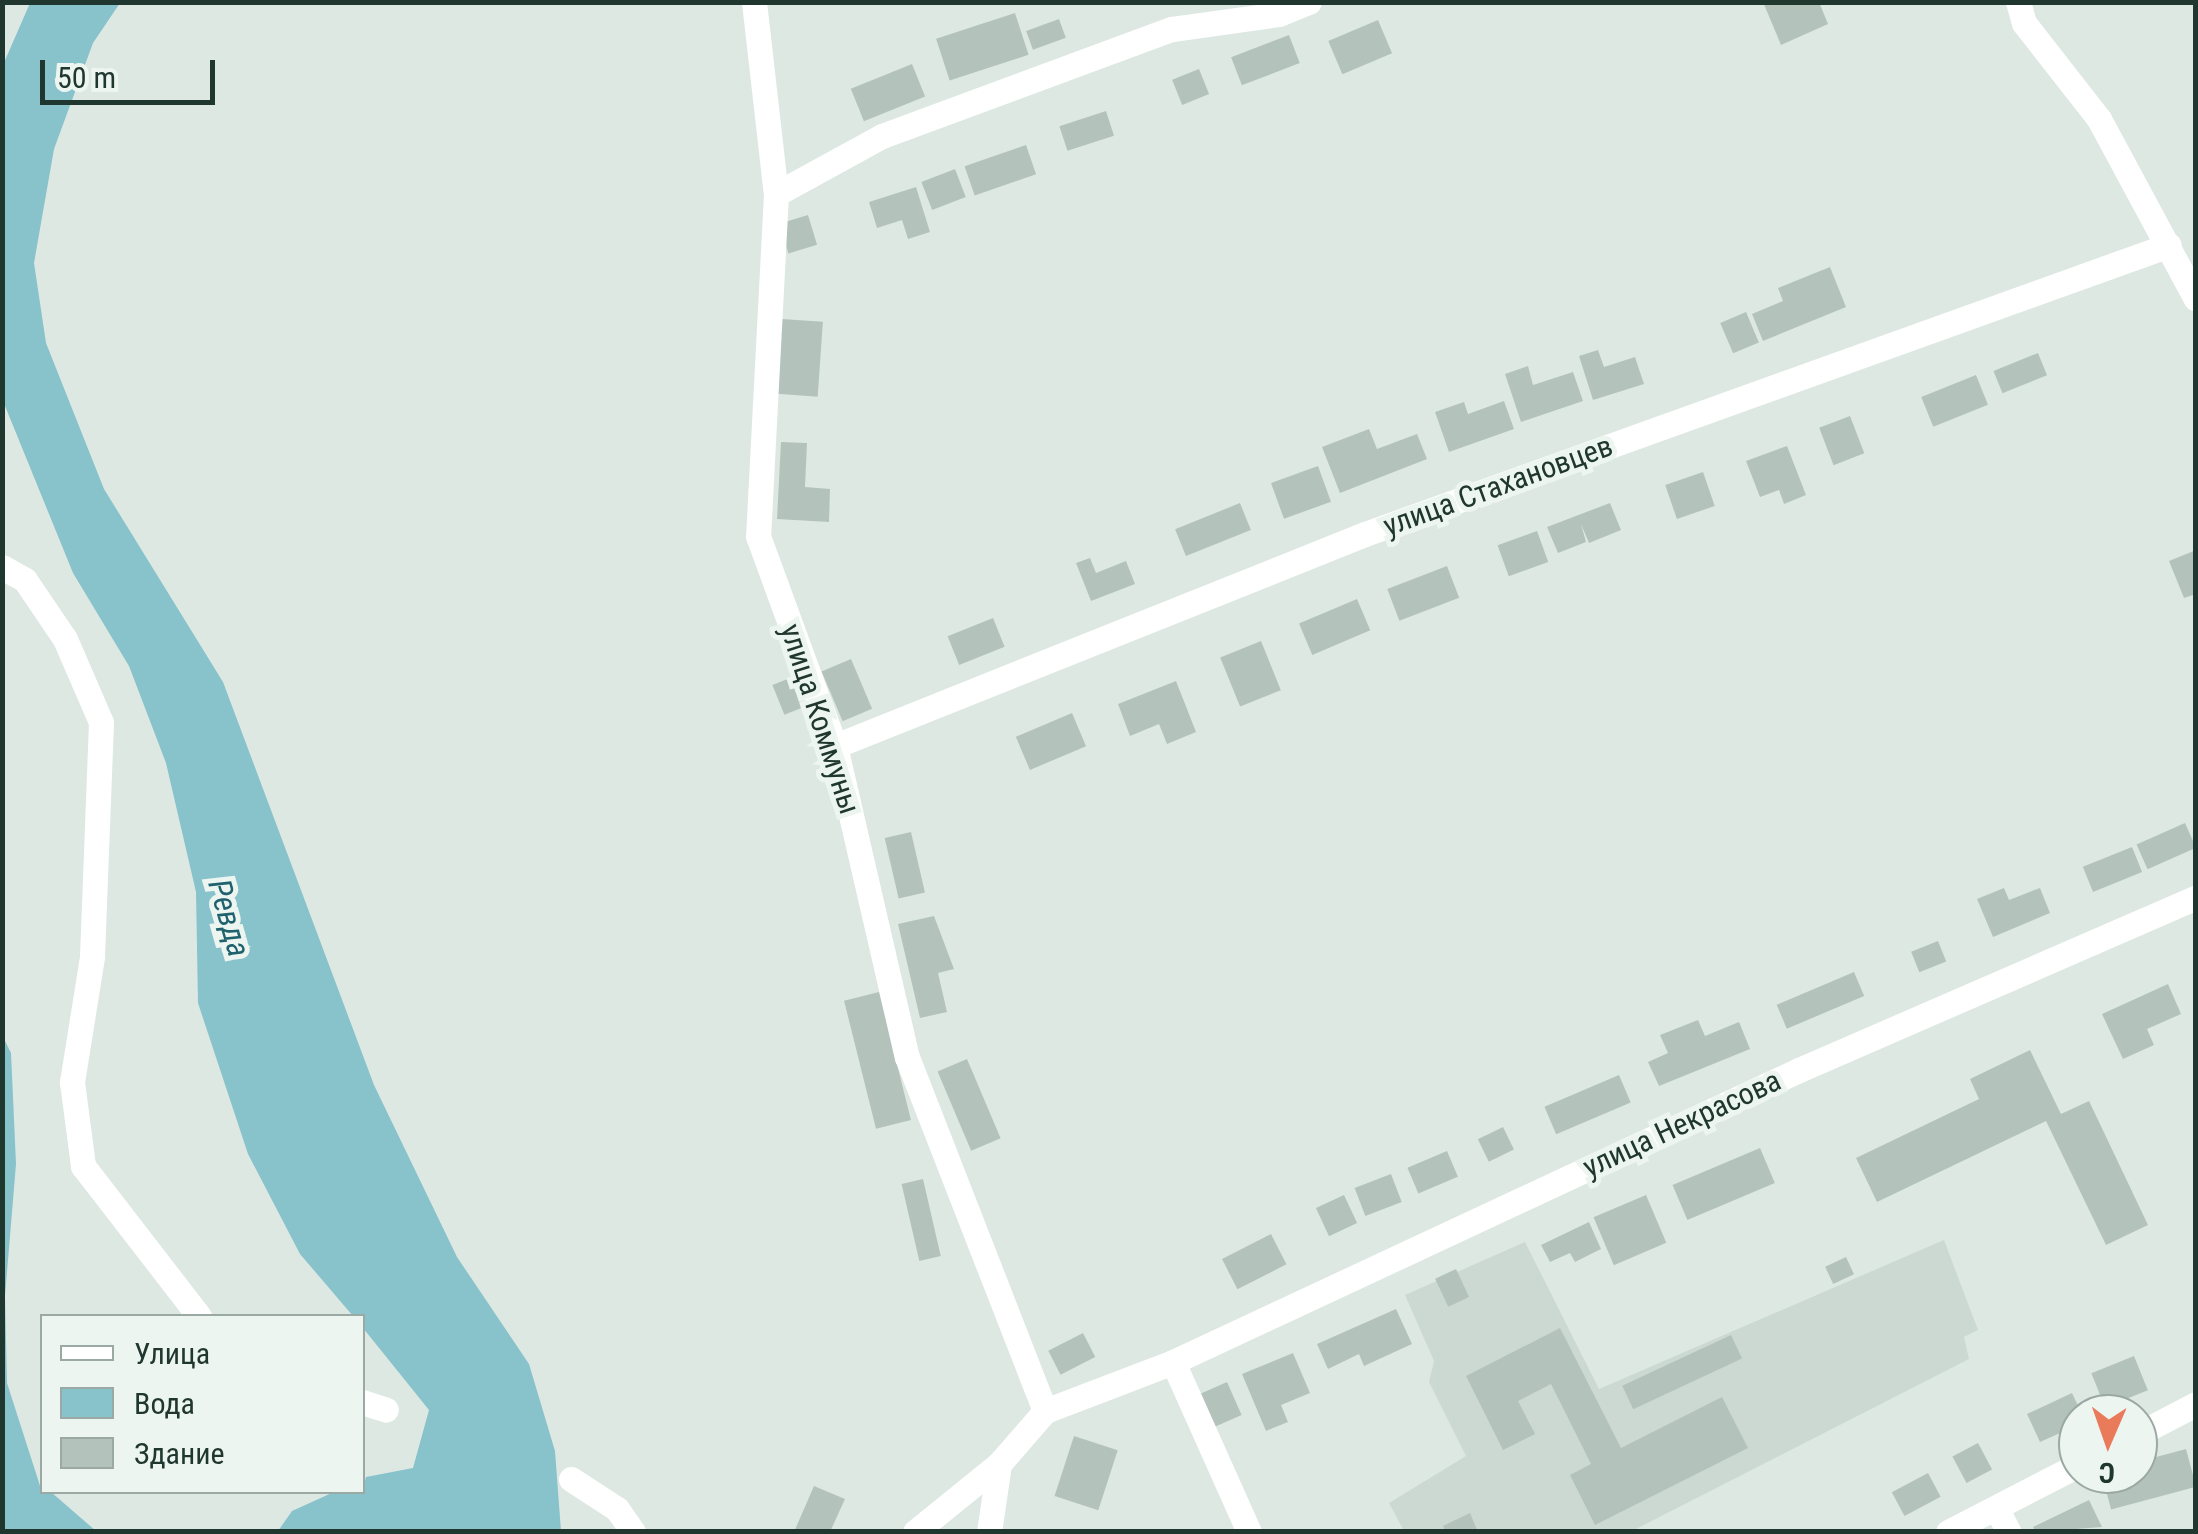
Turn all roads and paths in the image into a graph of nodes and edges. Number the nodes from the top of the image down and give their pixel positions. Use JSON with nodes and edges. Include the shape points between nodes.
{"nodes":[{"id":1,"x":754,"y":2,"type":"edge"},
{"id":2,"x":1309,"y":2,"type":"edge"},
{"id":3,"x":2018,"y":2,"type":"edge"},
{"id":4,"x":776,"y":194,"type":"junction"},
{"id":5,"x":2169,"y":245,"type":"junction"},
{"id":6,"x":2196,"y":298,"type":"edge"},
{"id":7,"x":2,"y":567,"type":"edge"},
{"id":8,"x":835,"y":746,"type":"junction"},
{"id":9,"x":2196,"y":897,"type":"edge"},
{"id":10,"x":197,"y":1314,"type":"edge"},
{"id":11,"x":1173,"y":1362,"type":"junction"},
{"id":12,"x":2196,"y":1404,"type":"edge"},
{"id":13,"x":1045,"y":1412,"type":"junction"},
{"id":14,"x":2158,"y":1424,"type":"edge"},
{"id":15,"x":998,"y":1464,"type":"junction"},
{"id":16,"x":2058,"y":1475,"type":"edge"},
{"id":17,"x":571,"y":1479,"type":"dead end"},
{"id":18,"x":1996,"y":1508,"type":"junction"},
{"id":19,"x":633,"y":1532,"type":"edge"},
{"id":20,"x":915,"y":1532,"type":"edge"},
{"id":21,"x":989,"y":1532,"type":"edge"},
{"id":22,"x":1250,"y":1532,"type":"edge"},
{"id":23,"x":1948,"y":1532,"type":"edge"},
{"id":24,"x":2009,"y":1532,"type":"edge"}],
"edges":[{"from":1,"to":4,"type":"street","name":"улица Коммуны"},
{"from":2,"to":4,"type":"street","via":[[1279,14],[1172,29],[882,136]]},
{"from":3,"to":5,"type":"street","via":[[2024,23],[2099,119]]},
{"from":4,"to":8,"type":"street","name":"улица Коммуны","via":[[758,536]]},
{"from":5,"to":6,"type":"street"},
{"from":5,"to":8,"type":"street","name":"улица Стахановцев","via":[[1364,534]]},
{"from":7,"to":10,"type":"street","via":[[25,580],[66,639],[102,722],[92,957],[72,1082],[83,1166]]},
{"from":8,"to":13,"type":"street","name":"улица Коммуны","via":[[907,1057]]},
{"from":9,"to":11,"type":"street","name":"улица Некрасова","via":[[1798,1070]]},
{"from":11,"to":13,"type":"street"},
{"from":11,"to":22,"type":"street"},
{"from":12,"to":14,"type":"street"},
{"from":13,"to":15,"type":"street"},
{"from":15,"to":20,"type":"street"},
{"from":15,"to":21,"type":"street"},
{"from":16,"to":18,"type":"street"},
{"from":17,"to":19,"type":"street","via":[[617,1509]]},
{"from":18,"to":23,"type":"street"},
{"from":18,"to":24,"type":"street"}]}
